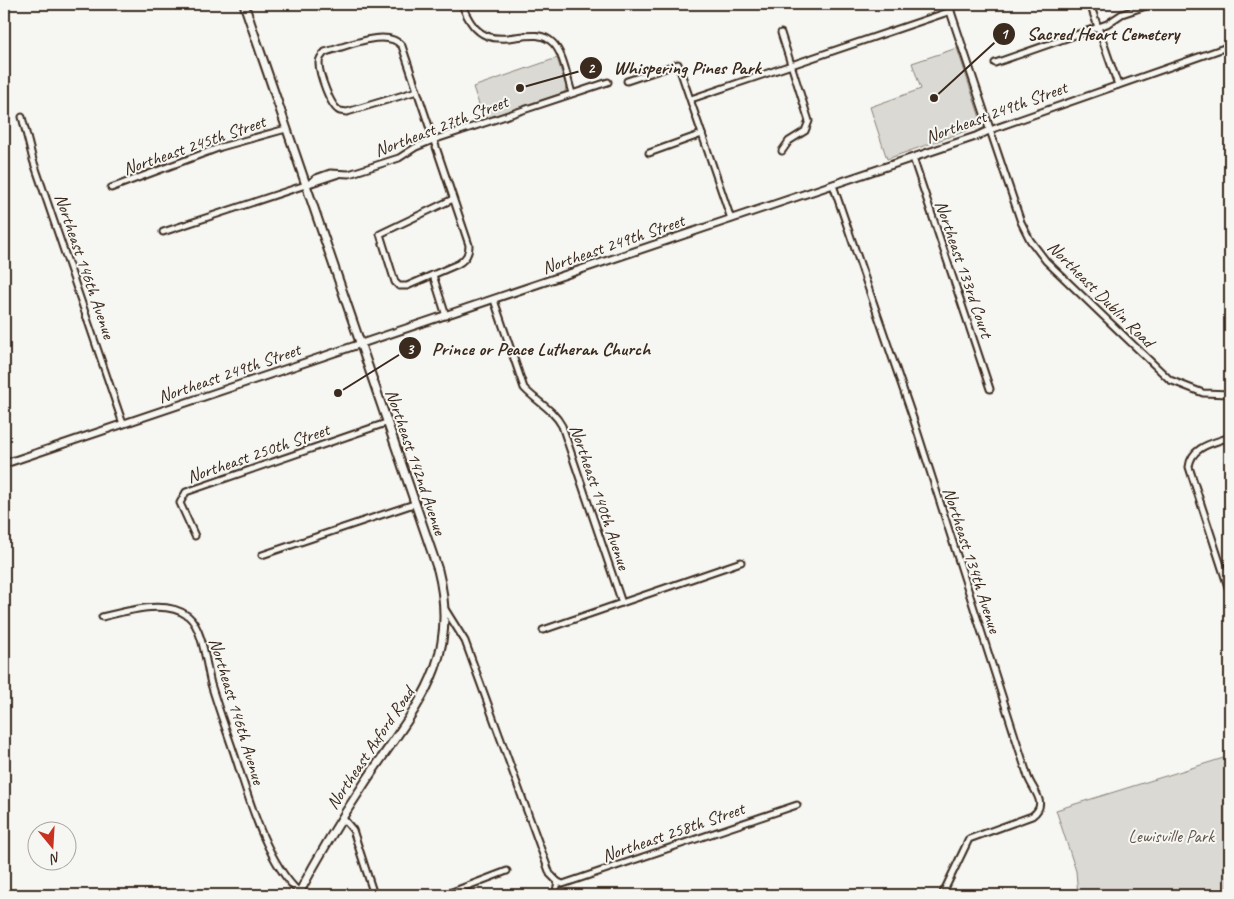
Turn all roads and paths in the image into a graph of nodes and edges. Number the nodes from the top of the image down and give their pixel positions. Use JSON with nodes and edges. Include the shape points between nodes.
{"nodes":[{"id":1,"x":244,"y":4,"type":"edge"},
{"id":2,"x":462,"y":4,"type":"edge"},
{"id":3,"x":948,"y":4,"type":"edge"},
{"id":4,"x":1090,"y":4,"type":"edge"},
{"id":5,"x":1152,"y":4,"type":"edge"},
{"id":6,"x":951,"y":11,"type":"junction"},
{"id":7,"x":1098,"y":27,"type":"junction"},
{"id":8,"x":781,"y":33,"type":"dead end"},
{"id":9,"x":1230,"y":46,"type":"edge"},
{"id":10,"x":995,"y":62,"type":"dead end"},
{"id":11,"x":792,"y":65,"type":"junction"},
{"id":12,"x":627,"y":81,"type":"dead end"},
{"id":13,"x":608,"y":82,"type":"dead end"},
{"id":14,"x":1118,"y":85,"type":"junction"},
{"id":15,"x":417,"y":91,"type":"junction"},
{"id":16,"x":572,"y":93,"type":"junction"},
{"id":17,"x":691,"y":99,"type":"junction"},
{"id":18,"x":22,"y":117,"type":"dead end"},
{"id":19,"x":286,"y":128,"type":"junction"},
{"id":20,"x":990,"y":130,"type":"junction"},
{"id":21,"x":702,"y":134,"type":"junction"},
{"id":22,"x":433,"y":140,"type":"junction"},
{"id":23,"x":782,"y":151,"type":"dead end"},
{"id":24,"x":649,"y":153,"type":"dead end"},
{"id":25,"x":912,"y":158,"type":"junction"},
{"id":26,"x":833,"y":185,"type":"junction"},
{"id":27,"x":306,"y":186,"type":"junction"},
{"id":28,"x":111,"y":188,"type":"dead end"},
{"id":29,"x":453,"y":199,"type":"junction"},
{"id":30,"x":731,"y":220,"type":"junction"},
{"id":31,"x":163,"y":232,"type":"dead end"},
{"id":32,"x":433,"y":275,"type":"junction"},
{"id":33,"x":494,"y":300,"type":"junction"},
{"id":34,"x":446,"y":316,"type":"junction"},
{"id":35,"x":361,"y":344,"type":"junction"},
{"id":36,"x":990,"y":389,"type":"dead end"},
{"id":37,"x":1230,"y":394,"type":"edge"},
{"id":38,"x":386,"y":423,"type":"junction"},
{"id":39,"x":123,"y":424,"type":"junction"},
{"id":40,"x":1230,"y":437,"type":"edge"},
{"id":41,"x":4,"y":464,"type":"edge"},
{"id":42,"x":414,"y":504,"type":"junction"},
{"id":43,"x":195,"y":536,"type":"dead end"},
{"id":44,"x":262,"y":555,"type":"dead end"},
{"id":45,"x":741,"y":562,"type":"dead end"},
{"id":46,"x":1230,"y":594,"type":"edge"},
{"id":47,"x":622,"y":603,"type":"junction"},
{"id":48,"x":445,"y":610,"type":"junction"},
{"id":49,"x":102,"y":617,"type":"dead end"},
{"id":50,"x":543,"y":630,"type":"dead end"},
{"id":51,"x":797,"y":805,"type":"dead end"},
{"id":52,"x":342,"y":817,"type":"junction"},
{"id":53,"x":506,"y":872,"type":"dead end"},
{"id":54,"x":558,"y":882,"type":"junction"},
{"id":55,"x":298,"y":894,"type":"edge"},
{"id":56,"x":374,"y":895,"type":"edge"},
{"id":57,"x":444,"y":895,"type":"edge"},
{"id":58,"x":554,"y":895,"type":"edge"},
{"id":59,"x":942,"y":895,"type":"edge"}],
"edges":[{"from":1,"to":19,"type":"main road","name":"Northeast 142nd Avenue"},
{"from":2,"to":16,"type":"street","via":[[466,17],[487,36],[501,40],[538,36],[552,41]]},
{"from":3,"to":6,"type":"street"},
{"from":4,"to":7,"type":"street"},
{"from":5,"to":7,"type":"street","via":[[1122,14]]},
{"from":6,"to":11,"type":"street"},
{"from":6,"to":20,"type":"street"},
{"from":7,"to":10,"type":"street"},
{"from":7,"to":14,"type":"street"},
{"from":8,"to":11,"type":"street"},
{"from":9,"to":14,"type":"street","name":"Northeast 249th Street"},
{"from":11,"to":17,"type":"street"},
{"from":11,"to":23,"type":"street","via":[[809,124]]},
{"from":12,"to":17,"type":"street","via":[[678,64]]},
{"from":13,"to":16,"type":"street","name":"Northeast 27th Street"},
{"from":14,"to":20,"type":"street","name":"Northeast 249th Street"},
{"from":15,"to":15,"type":"street","via":[[402,46],[394,38],[382,37],[325,52],[320,58],[319,65],[331,104],[336,110],[347,112]]},
{"from":15,"to":22,"type":"street"},
{"from":16,"to":22,"type":"street","name":"Northeast 27th Street"},
{"from":17,"to":21,"type":"street"},
{"from":18,"to":39,"type":"street","name":"Northeast 146th Avenue","via":[[33,160]]},
{"from":19,"to":27,"type":"main road","name":"Northeast 142nd Avenue"},
{"from":19,"to":28,"type":"street","name":"Northeast 245th Street","via":[[222,147]]},
{"from":20,"to":25,"type":"street","name":"Northeast 249th Street"},
{"from":20,"to":37,"type":"street","name":"Northeast Dublin Road","via":[[1018,214],[1040,253],[1160,372],[1180,385],[1203,393]]},
{"from":21,"to":24,"type":"street"},
{"from":21,"to":30,"type":"street"},
{"from":22,"to":27,"type":"street","name":"Northeast 27th Street","via":[[399,158]]},
{"from":22,"to":29,"type":"street"},
{"from":25,"to":26,"type":"street","name":"Northeast 249th Street"},
{"from":25,"to":36,"type":"street","name":"Northeast 133rd Court"},
{"from":26,"to":30,"type":"street","name":"Northeast 249th Street"},
{"from":26,"to":59,"type":"street","name":"Northeast 134th Avenue","via":[[914,421],[1028,778],[1040,800],[1038,811],[1032,816],[969,839]]},
{"from":27,"to":31,"type":"street","name":"Northeast 27th Street"},
{"from":27,"to":35,"type":"main road","name":"Northeast 142nd Avenue"},
{"from":29,"to":32,"type":"street","via":[[469,245],[468,254],[462,261]]},
{"from":29,"to":32,"type":"street","via":[[380,234],[395,282],[401,287]]},
{"from":30,"to":33,"type":"street","name":"Northeast 249th Street"},
{"from":32,"to":34,"type":"street"},
{"from":33,"to":34,"type":"street","name":"Northeast 249th Street"},
{"from":33,"to":47,"type":"street","name":"Northeast 140th Avenue","via":[[524,388],[550,409],[562,426]]},
{"from":34,"to":35,"type":"street","name":"Northeast 249th Street"},
{"from":35,"to":38,"type":"main road","name":"Northeast 142nd Avenue"},
{"from":35,"to":39,"type":"street","name":"Northeast 249th Street"},
{"from":38,"to":42,"type":"main road","name":"Northeast 142nd Avenue"},
{"from":38,"to":43,"type":"street","name":"Northeast 250th Street","via":[[186,492],[180,503]]},
{"from":39,"to":41,"type":"street","name":"Northeast 249th Street"},
{"from":40,"to":46,"type":"street","via":[[1198,450],[1191,457],[1189,467]]},
{"from":42,"to":44,"type":"street"},
{"from":42,"to":48,"type":"main road","name":"Northeast 142nd Avenue","via":[[438,570]]},
{"from":45,"to":47,"type":"street"},
{"from":47,"to":50,"type":"street"},
{"from":48,"to":52,"type":"main road","name":"Northeast Axford Road","via":[[440,656],[425,694]]},
{"from":48,"to":54,"type":"street","name":"Northeast 142nd Avenue","via":[[465,641],[550,874]]},
{"from":49,"to":55,"type":"street","name":"Northeast 146th Avenue","via":[[159,608],[180,612],[193,622],[260,829]]},
{"from":51,"to":54,"type":"street","name":"Northeast 258th Street","via":[[563,884]]},
{"from":52,"to":55,"type":"main road","name":"Northeast Axford Road"},
{"from":52,"to":56,"type":"street","via":[[353,830]]},
{"from":53,"to":57,"type":"street"},
{"from":54,"to":58,"type":"street"}]}
